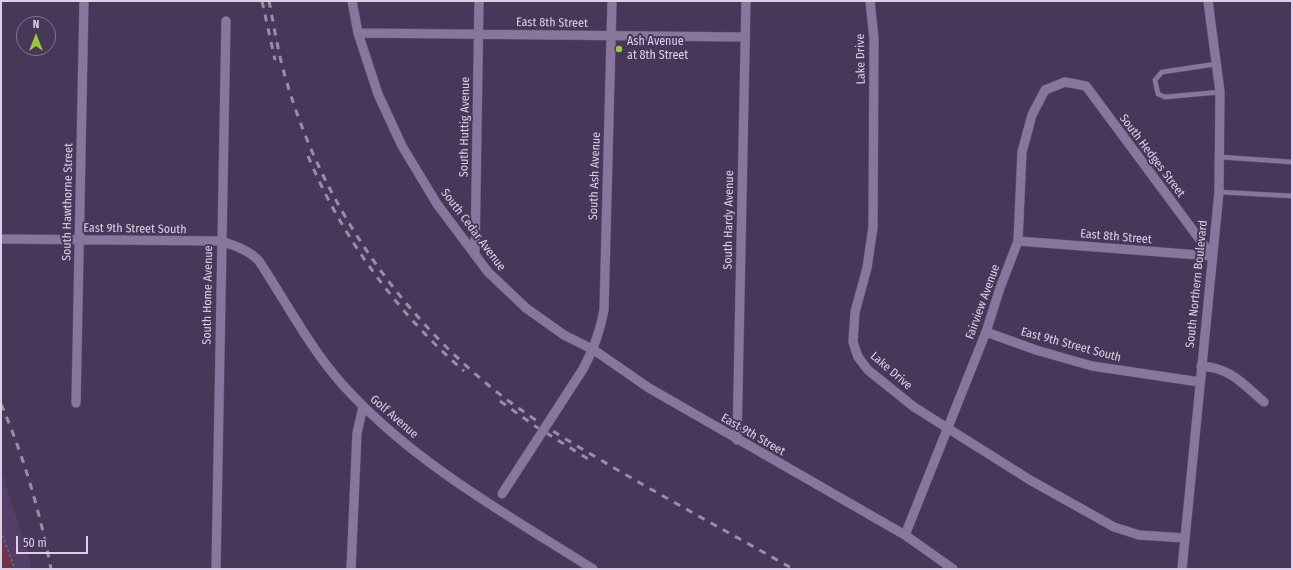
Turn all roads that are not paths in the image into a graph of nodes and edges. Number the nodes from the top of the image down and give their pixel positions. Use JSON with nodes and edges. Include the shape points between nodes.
{"nodes":[{"id":1,"x":84,"y":1,"type":"edge"},
{"id":2,"x":352,"y":1,"type":"edge"},
{"id":3,"x":479,"y":1,"type":"edge"},
{"id":4,"x":612,"y":1,"type":"edge"},
{"id":5,"x":746,"y":1,"type":"edge"},
{"id":6,"x":870,"y":1,"type":"edge"},
{"id":7,"x":1208,"y":1,"type":"edge"},
{"id":8,"x":226,"y":21,"type":"dead end"},
{"id":9,"x":358,"y":33,"type":"junction"},
{"id":10,"x":478,"y":34,"type":"junction"},
{"id":11,"x":611,"y":35,"type":"junction"},
{"id":12,"x":745,"y":37,"type":"junction"},
{"id":13,"x":1216,"y":64,"type":"junction"},
{"id":14,"x":1065,"y":82,"type":"joint"},
{"id":15,"x":1220,"y":92,"type":"junction"},
{"id":16,"x":1220,"y":157,"type":"junction"},
{"id":17,"x":1292,"y":162,"type":"edge"},
{"id":18,"x":1218,"y":192,"type":"junction"},
{"id":19,"x":1292,"y":196,"type":"edge"},
{"id":20,"x":1,"y":239,"type":"edge"},
{"id":21,"x":79,"y":240,"type":"junction"},
{"id":22,"x":221,"y":241,"type":"junction"},
{"id":23,"x":1018,"y":241,"type":"junction"},
{"id":24,"x":475,"y":254,"type":"junction"},
{"id":25,"x":1212,"y":256,"type":"junction"},
{"id":26,"x":986,"y":332,"type":"junction"},
{"id":27,"x":594,"y":350,"type":"junction"},
{"id":28,"x":1201,"y":366,"type":"junction"},
{"id":29,"x":1200,"y":382,"type":"junction"},
{"id":30,"x":1264,"y":402,"type":"dead end"},
{"id":31,"x":76,"y":403,"type":"dead end"},
{"id":32,"x":363,"y":407,"type":"junction"},
{"id":33,"x":948,"y":428,"type":"junction"},
{"id":34,"x":737,"y":440,"type":"junction"},
{"id":35,"x":495,"y":506,"type":"junction"},
{"id":36,"x":905,"y":535,"type":"junction"},
{"id":37,"x":1185,"y":538,"type":"junction"},
{"id":38,"x":216,"y":569,"type":"edge"},
{"id":39,"x":351,"y":569,"type":"edge"},
{"id":40,"x":593,"y":569,"type":"edge"},
{"id":41,"x":954,"y":569,"type":"edge"},
{"id":42,"x":1182,"y":569,"type":"edge"}],
"edges":[{"from":1,"to":21,"type":"street","name":"South Hawthorne Street"},
{"from":2,"to":9,"type":"street","name":"South Cedar Avenue"},
{"from":3,"to":10,"type":"street","name":"South Huttig Avenue"},
{"from":4,"to":11,"type":"street","name":"South Ash Avenue"},
{"from":5,"to":12,"type":"street","name":"South Hardy Avenue"},
{"from":6,"to":33,"type":"street","name":"Lake Drive","via":[[874,39],[873,227],[867,268],[855,312],[853,342],[858,357],[868,370],[914,407]]},
{"from":7,"to":13,"type":"street","name":"South Northern Boulevard"},
{"from":8,"to":22,"type":"street","name":"South Home Avenue"},
{"from":9,"to":10,"type":"street","name":"East 8th Street"},
{"from":9,"to":24,"type":"street","name":"South Cedar Avenue","via":[[378,94],[402,146],[437,204]]},
{"from":10,"to":11,"type":"street","name":"East 8th Street"},
{"from":10,"to":24,"type":"street","name":"South Huttig Avenue"},
{"from":11,"to":12,"type":"street","name":"East 8th Street"},
{"from":11,"to":27,"type":"street","name":"South Ash Avenue","via":[[604,310]]},
{"from":12,"to":34,"type":"street","name":"South Hardy Avenue"},
{"from":13,"to":15,"type":"street","name":"South Northern Boulevard"},
{"from":13,"to":15,"type":"lane","via":[[1162,72],[1155,80],[1155,87],[1158,94],[1165,97]]},
{"from":14,"to":23,"type":"street","name":"Fairview Avenue","via":[[1045,90],[1032,115],[1022,152]]},
{"from":14,"to":25,"type":"street","name":"South Hedges Street","via":[[1086,86]]},
{"from":15,"to":16,"type":"street","name":"South Northern Boulevard"},
{"from":16,"to":17,"type":"lane"},
{"from":16,"to":18,"type":"street","name":"South Northern Boulevard"},
{"from":18,"to":19,"type":"lane"},
{"from":18,"to":25,"type":"street","name":"South Northern Boulevard"},
{"from":20,"to":21,"type":"street","name":"East 9th Street South"},
{"from":21,"to":22,"type":"street","name":"East 9th Street South"},
{"from":21,"to":31,"type":"street","name":"South Hawthorne Street"},
{"from":22,"to":32,"type":"street","name":"Golf Avenue","via":[[242,249],[259,261],[321,357]]},
{"from":22,"to":38,"type":"street","name":"South Home Avenue"},
{"from":23,"to":25,"type":"street","name":"East 8th Street"},
{"from":23,"to":26,"type":"street","name":"Fairview Avenue"},
{"from":24,"to":27,"type":"street","name":"South Cedar Avenue","via":[[488,272],[526,308],[564,335]]},
{"from":25,"to":28,"type":"street","name":"South Northern Boulevard"},
{"from":26,"to":29,"type":"street","name":"East 9th Street South","via":[[1092,366]]},
{"from":26,"to":33,"type":"street","name":"Fairview Avenue"},
{"from":27,"to":34,"type":"street","name":"East 9th Street","via":[[649,388]]},
{"from":27,"to":35,"type":"street","bridge":true},
{"from":28,"to":29,"type":"street","name":"South Northern Boulevard"},
{"from":28,"to":30,"type":"street","via":[[1215,367],[1232,374]]},
{"from":29,"to":37,"type":"street","name":"South Northern Boulevard"},
{"from":32,"to":35,"type":"street","name":"Golf Avenue","via":[[430,464]]},
{"from":32,"to":39,"type":"street","via":[[357,433]]},
{"from":33,"to":36,"type":"street","name":"Fairview Avenue"},
{"from":33,"to":37,"type":"street","name":"Lake Drive","via":[[1030,480],[1114,527],[1139,535]]},
{"from":34,"to":36,"type":"street","name":"East 9th Street"},
{"from":35,"to":40,"type":"street","name":"Golf Avenue"},
{"from":36,"to":41,"type":"street","name":"East 9th Street"},
{"from":37,"to":42,"type":"street","name":"South Northern Boulevard"}]}
